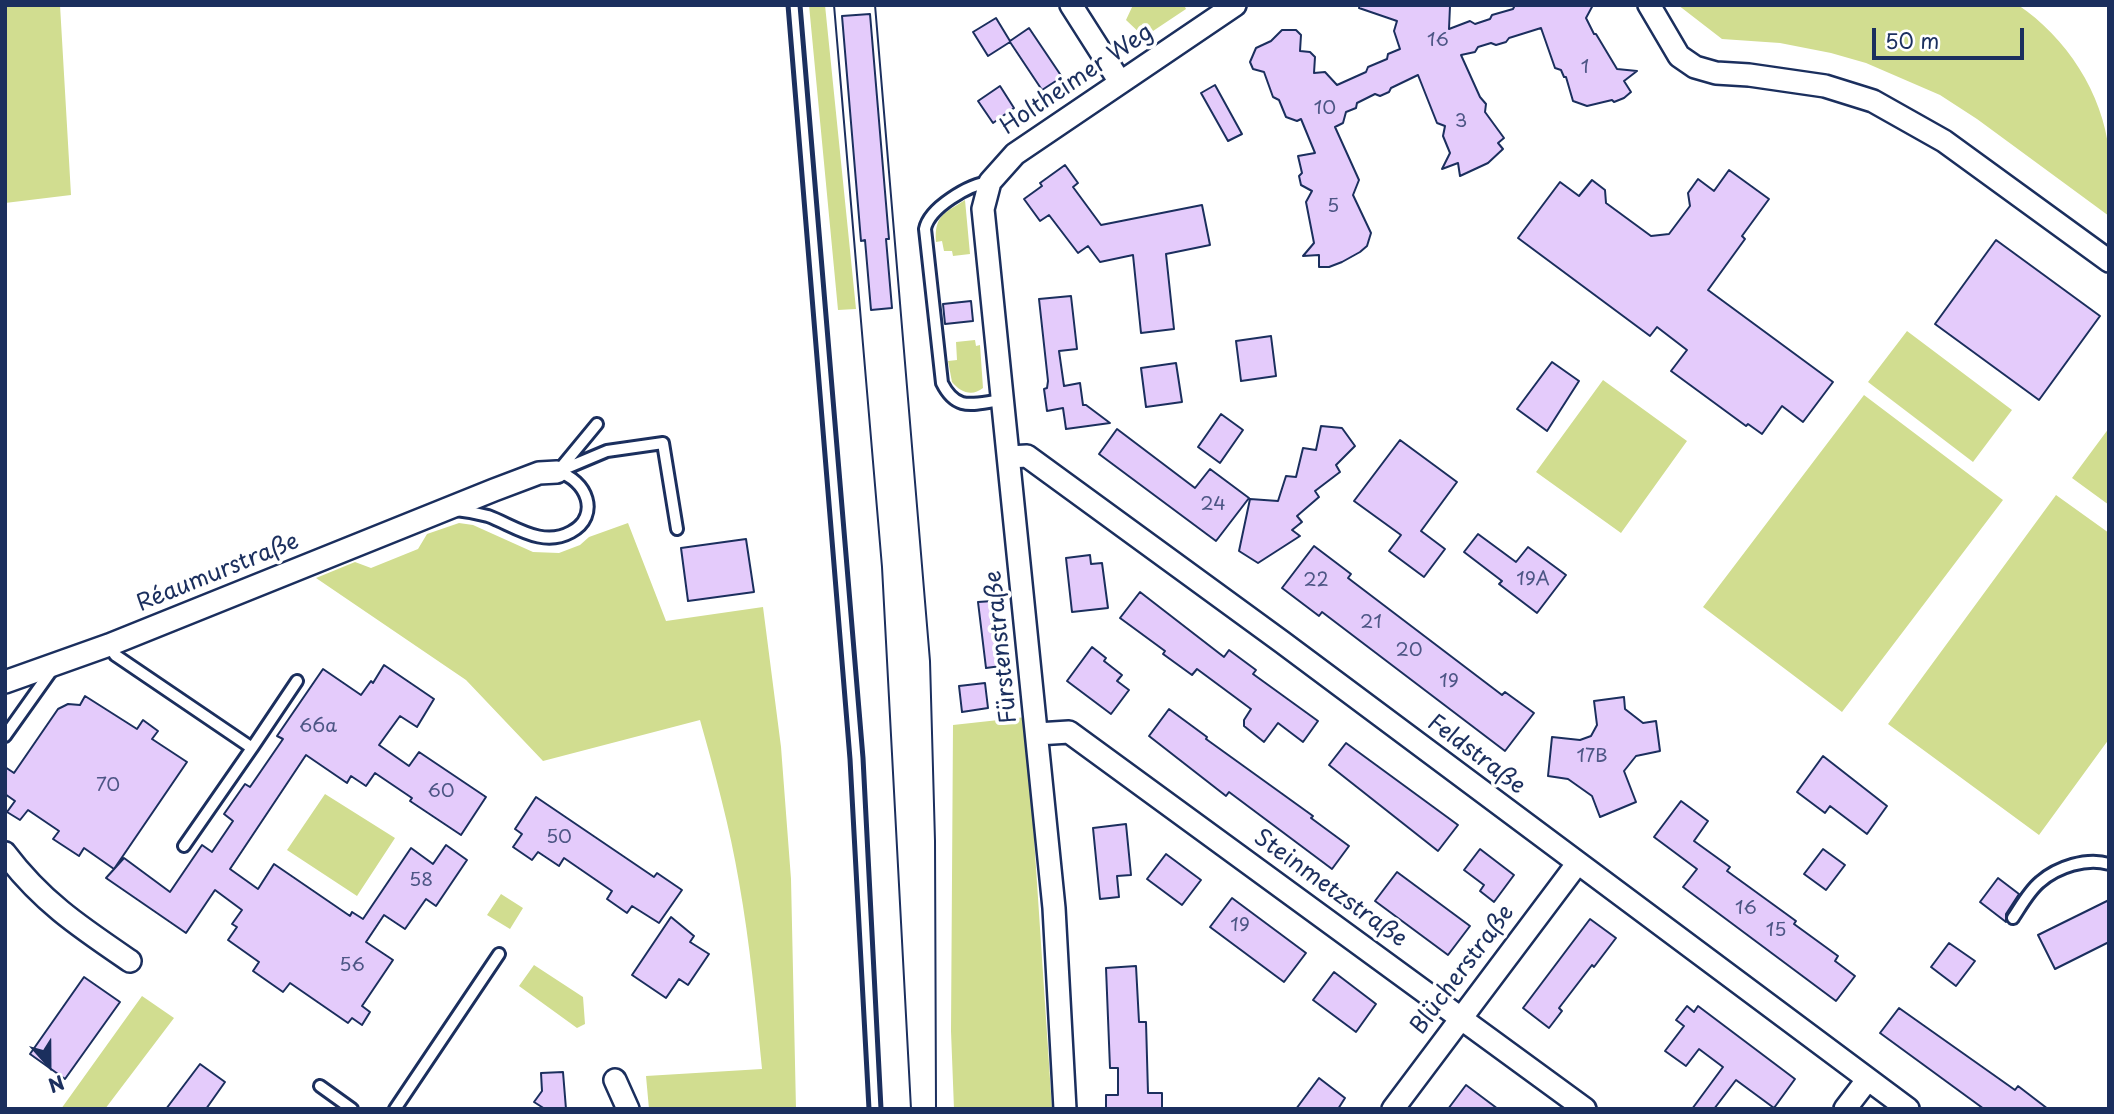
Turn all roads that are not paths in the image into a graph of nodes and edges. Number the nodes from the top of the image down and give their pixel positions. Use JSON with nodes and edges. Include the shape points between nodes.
{"nodes":[{"id":1,"x":1072,"y":5,"type":"edge"},
{"id":2,"x":1235,"y":5,"type":"edge"},
{"id":3,"x":1650,"y":5,"type":"edge"},
{"id":4,"x":1120,"y":82,"type":"junction"},
{"id":5,"x":986,"y":182,"type":"junction"},
{"id":6,"x":2109,"y":261,"type":"edge"},
{"id":7,"x":1003,"y":400,"type":"junction"},
{"id":8,"x":597,"y":424,"type":"dead end"},
{"id":9,"x":1009,"y":457,"type":"junction"},
{"id":10,"x":557,"y":472,"type":"junction"},
{"id":11,"x":448,"y":509,"type":"junction"},
{"id":12,"x":677,"y":529,"type":"dead end"},
{"id":13,"x":109,"y":645,"type":"junction"},
{"id":14,"x":57,"y":664,"type":"junction"},
{"id":15,"x":297,"y":681,"type":"dead end"},
{"id":16,"x":5,"y":682,"type":"edge"},
{"id":17,"x":1037,"y":734,"type":"junction"},
{"id":18,"x":5,"y":736,"type":"edge"},
{"id":19,"x":252,"y":748,"type":"junction"},
{"id":20,"x":184,"y":846,"type":"dead end"},
{"id":21,"x":5,"y":853,"type":"edge"},
{"id":22,"x":1577,"y":864,"type":"junction"},
{"id":23,"x":2109,"y":864,"type":"edge"},
{"id":24,"x":2013,"y":918,"type":"dead end"},
{"id":25,"x":499,"y":954,"type":"dead end"},
{"id":26,"x":130,"y":961,"type":"dead end"},
{"id":27,"x":1460,"y":1017,"type":"junction"},
{"id":28,"x":1868,"y":1079,"type":"junction"},
{"id":29,"x":615,"y":1080,"type":"dead end"},
{"id":30,"x":320,"y":1086,"type":"dead end"},
{"id":31,"x":352,"y":1109,"type":"edge"},
{"id":32,"x":395,"y":1109,"type":"edge"},
{"id":33,"x":628,"y":1109,"type":"edge"},
{"id":34,"x":1065,"y":1109,"type":"edge"},
{"id":35,"x":1393,"y":1109,"type":"edge"},
{"id":36,"x":1585,"y":1109,"type":"edge"},
{"id":37,"x":1845,"y":1109,"type":"edge"},
{"id":38,"x":1908,"y":1109,"type":"edge"}],
"edges":[{"from":1,"to":4,"type":"street"},
{"from":2,"to":4,"type":"street","name":"Holtheimer Weg"},
{"from":3,"to":6,"type":"street","via":[[1679,56],[1696,67],[1825,86],[1873,101],[1944,141]]},
{"from":4,"to":5,"type":"street","name":"Holtheimer Weg","via":[[1015,154]]},
{"from":5,"to":7,"type":"street","name":"Fürstenstraße","via":[[983,209]]},
{"from":5,"to":7,"type":"lane","via":[[970,186],[927,222],[930,266],[942,383],[949,398],[962,405]]},
{"from":7,"to":9,"type":"street","name":"Fürstenstraße"},
{"from":8,"to":10,"type":"lane"},
{"from":9,"to":17,"type":"street","name":"Fürstenstraße"},
{"from":9,"to":22,"type":"street","name":"Feldstraße","via":[[1027,456]]},
{"from":10,"to":11,"type":"street","name":"Réaumurstraße","via":[[539,473]]},
{"from":10,"to":11,"type":"lane","via":[[578,481],[588,509],[573,531],[558,537],[542,538],[487,516]]},
{"from":10,"to":12,"type":"lane","via":[[607,451],[663,443]]},
{"from":11,"to":13,"type":"street","name":"Réaumurstraße"},
{"from":13,"to":14,"type":"street","name":"Réaumurstraße"},
{"from":13,"to":19,"type":"lane","via":[[114,656]]},
{"from":14,"to":16,"type":"street","name":"Réaumurstraße"},
{"from":14,"to":18,"type":"lane"},
{"from":15,"to":19,"type":"lane"},
{"from":17,"to":27,"type":"street","name":"Steinmetzstraße","via":[[1069,732]]},
{"from":17,"to":34,"type":"street","name":"Fürstenstraße","via":[[1054,908]]},
{"from":19,"to":20,"type":"lane"},
{"from":21,"to":26,"type":"street","via":[[27,882],[70,920]]},
{"from":22,"to":27,"type":"street","name":"Blücherstraße"},
{"from":22,"to":28,"type":"street","name":"Feldstraße"},
{"from":23,"to":24,"type":"lane","via":[[2090,861],[2056,872],[2039,883]]},
{"from":25,"to":32,"type":"lane"},
{"from":27,"to":35,"type":"street","name":"Blücherstraße"},
{"from":27,"to":36,"type":"street","name":"Steinmetzstraße"},
{"from":28,"to":37,"type":"street"},
{"from":28,"to":38,"type":"street","name":"Feldstraße"},
{"from":29,"to":33,"type":"street"},
{"from":30,"to":31,"type":"lane"}]}
